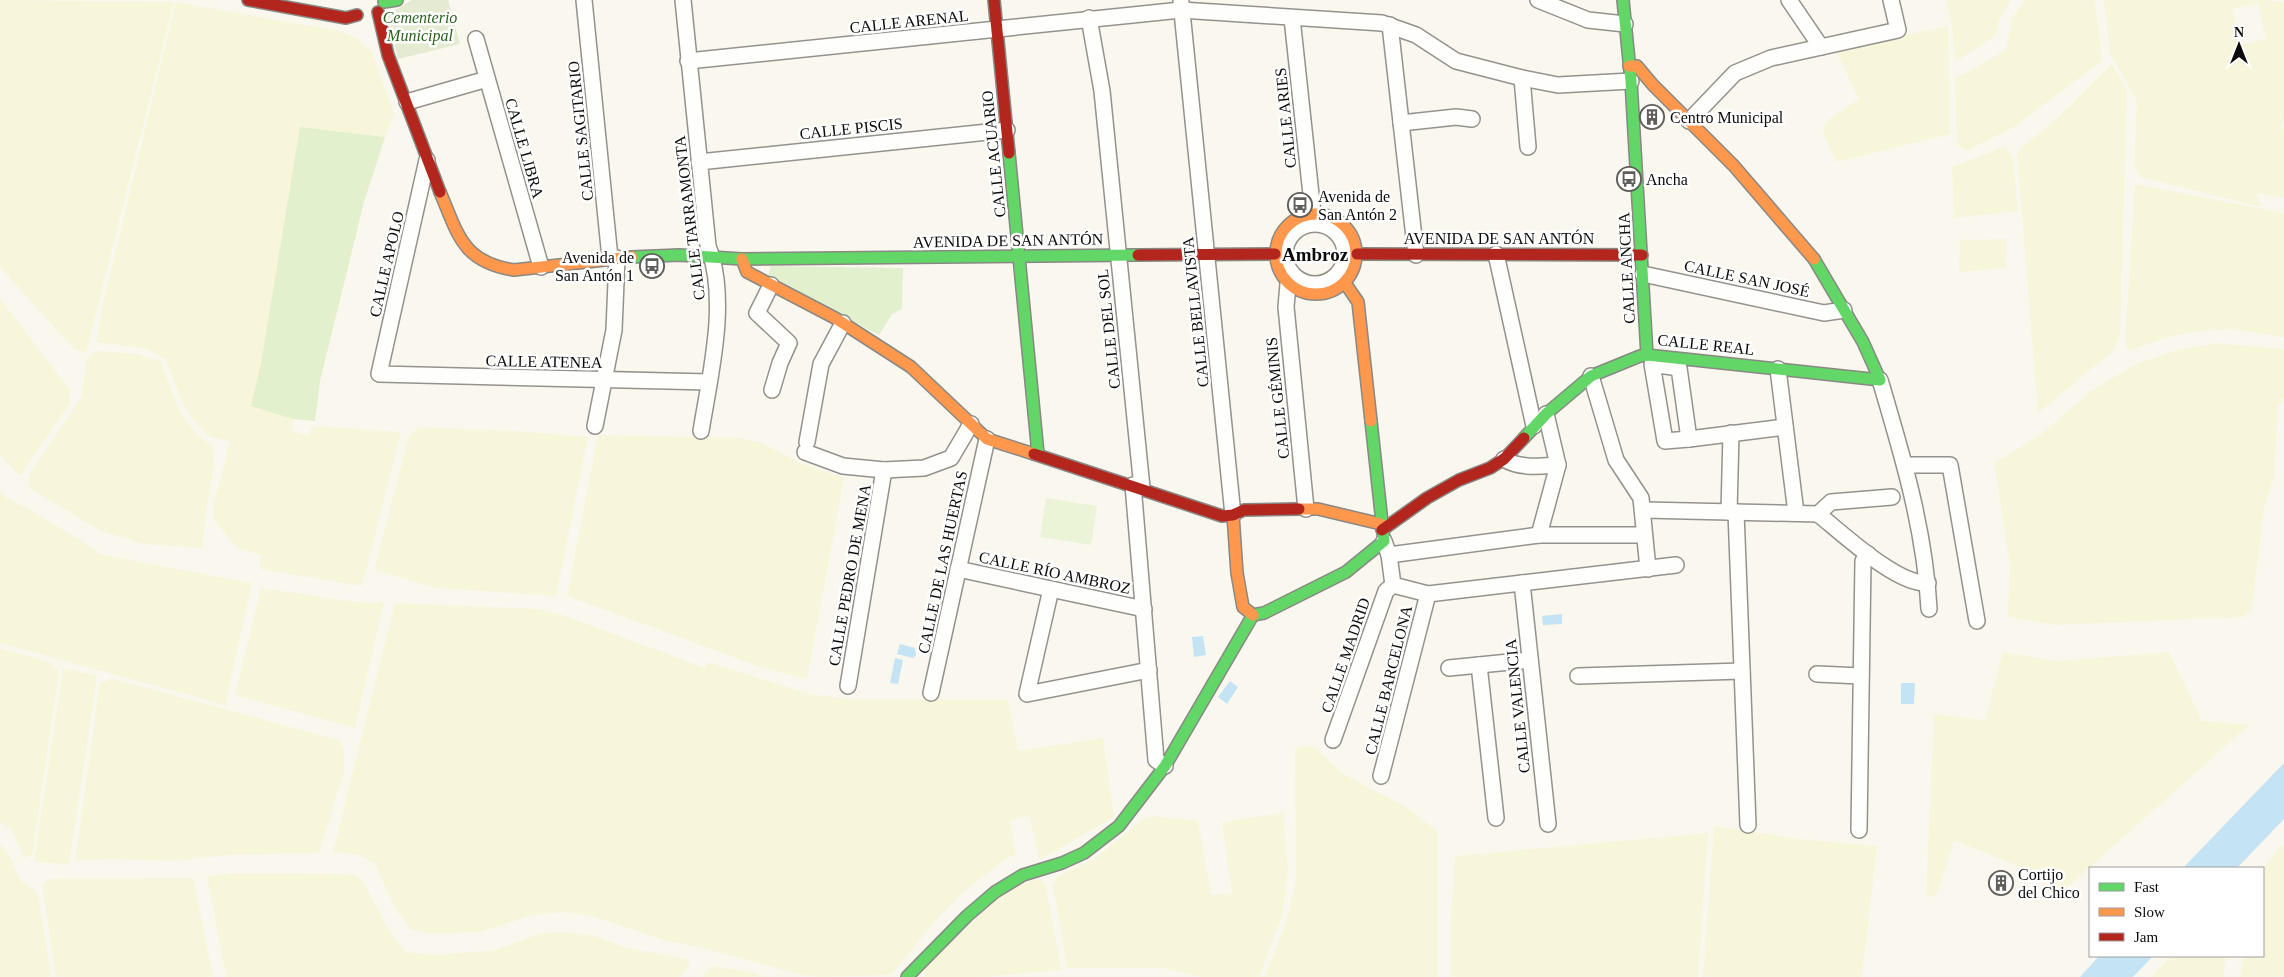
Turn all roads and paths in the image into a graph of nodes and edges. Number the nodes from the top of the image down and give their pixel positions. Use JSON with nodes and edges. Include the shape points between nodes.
{"nodes":[{"id":1,"x":248,"y":0,"type":"edge"},
{"id":2,"x":397,"y":0,"type":"edge"},
{"id":3,"x":584,"y":0,"type":"edge"},
{"id":4,"x":682,"y":0,"type":"edge"},
{"id":5,"x":994,"y":0,"type":"edge"},
{"id":6,"x":1538,"y":0,"type":"edge"},
{"id":7,"x":1623,"y":0,"type":"edge"},
{"id":8,"x":1789,"y":0,"type":"edge"},
{"id":9,"x":1891,"y":0,"type":"edge"},
{"id":10,"x":384,"y":1,"type":"edge"},
{"id":11,"x":1181,"y":5,"type":"edge"},
{"id":12,"x":1258,"y":7,"type":"edge"},
{"id":13,"x":378,"y":12,"type":"junction"},
{"id":14,"x":329,"y":14,"type":"junction"},
{"id":15,"x":361,"y":18,"type":"junction"},
{"id":16,"x":1089,"y":18,"type":"junction"},
{"id":17,"x":1292,"y":18,"type":"junction"},
{"id":18,"x":1625,"y":24,"type":"junction"},
{"id":19,"x":1390,"y":25,"type":"junction"},
{"id":20,"x":996,"y":29,"type":"junction"},
{"id":21,"x":371,"y":34,"type":"dead end"},
{"id":22,"x":476,"y":39,"type":"dead end"},
{"id":23,"x":1820,"y":46,"type":"junction"},
{"id":24,"x":388,"y":55,"type":"junction"},
{"id":25,"x":688,"y":61,"type":"junction"},
{"id":26,"x":1630,"y":73,"type":"junction"},
{"id":27,"x":1522,"y":78,"type":"junction"},
{"id":28,"x":487,"y":79,"type":"junction"},
{"id":29,"x":407,"y":102,"type":"junction"},
{"id":30,"x":1472,"y":119,"type":"dead end"},
{"id":31,"x":1690,"y":121,"type":"junction"},
{"id":32,"x":1401,"y":123,"type":"junction"},
{"id":33,"x":1007,"y":130,"type":"junction"},
{"id":34,"x":1528,"y":147,"type":"dead end"},
{"id":35,"x":427,"y":160,"type":"junction"},
{"id":36,"x":700,"y":162,"type":"junction"},
{"id":37,"x":1314,"y":214,"type":"junction"},
{"id":38,"x":1343,"y":240,"type":"joint"},
{"id":39,"x":1206,"y":253,"type":"junction"},
{"id":40,"x":1118,"y":254,"type":"junction"},
{"id":41,"x":1275,"y":254,"type":"junction"},
{"id":42,"x":1357,"y":254,"type":"junction"},
{"id":43,"x":1496,"y":254,"type":"junction"},
{"id":44,"x":1416,"y":255,"type":"junction"},
{"id":45,"x":1642,"y":255,"type":"junction"},
{"id":46,"x":1019,"y":256,"type":"junction"},
{"id":47,"x":712,"y":257,"type":"junction"},
{"id":48,"x":614,"y":258,"type":"junction"},
{"id":49,"x":742,"y":259,"type":"junction"},
{"id":50,"x":541,"y":267,"type":"junction"},
{"id":51,"x":1643,"y":274,"type":"junction"},
{"id":52,"x":1344,"y":283,"type":"junction"},
{"id":53,"x":771,"y":284,"type":"junction"},
{"id":54,"x":1288,"y":284,"type":"junction"},
{"id":55,"x":1844,"y":310,"type":"junction"},
{"id":56,"x":846,"y":325,"type":"junction"},
{"id":57,"x":1646,"y":355,"type":"junction"},
{"id":58,"x":1778,"y":368,"type":"junction"},
{"id":59,"x":379,"y":374,"type":"joint"},
{"id":60,"x":1591,"y":376,"type":"junction"},
{"id":61,"x":606,"y":380,"type":"junction"},
{"id":62,"x":1880,"y":380,"type":"junction"},
{"id":63,"x":709,"y":382,"type":"junction"},
{"id":64,"x":772,"y":390,"type":"dead end"},
{"id":65,"x":1546,"y":414,"type":"junction"},
{"id":66,"x":971,"y":424,"type":"junction"},
{"id":67,"x":595,"y":426,"type":"dead end"},
{"id":68,"x":1534,"y":426,"type":"junction"},
{"id":69,"x":1785,"y":428,"type":"junction"},
{"id":70,"x":701,"y":431,"type":"dead end"},
{"id":71,"x":1731,"y":433,"type":"junction"},
{"id":72,"x":987,"y":439,"type":"junction"},
{"id":73,"x":1689,"y":439,"type":"junction"},
{"id":74,"x":1038,"y":454,"type":"junction"},
{"id":75,"x":1504,"y":458,"type":"junction"},
{"id":76,"x":1558,"y":465,"type":"junction"},
{"id":77,"x":1905,"y":465,"type":"junction"},
{"id":78,"x":884,"y":470,"type":"junction"},
{"id":79,"x":1138,"y":487,"type":"junction"},
{"id":80,"x":1892,"y":497,"type":"dead end"},
{"id":81,"x":1306,"y":509,"type":"junction"},
{"id":82,"x":1644,"y":510,"type":"junction"},
{"id":83,"x":1733,"y":512,"type":"junction"},
{"id":84,"x":1796,"y":513,"type":"junction"},
{"id":85,"x":1818,"y":514,"type":"junction"},
{"id":86,"x":1233,"y":515,"type":"junction"},
{"id":87,"x":1382,"y":532,"type":"junction"},
{"id":88,"x":1540,"y":535,"type":"junction"},
{"id":89,"x":1644,"y":535,"type":"junction"},
{"id":90,"x":1868,"y":554,"type":"junction"},
{"id":91,"x":1389,"y":555,"type":"junction"},
{"id":92,"x":1676,"y":565,"type":"dead end"},
{"id":93,"x":958,"y":569,"type":"junction"},
{"id":94,"x":1648,"y":569,"type":"junction"},
{"id":95,"x":1928,"y":583,"type":"junction"},
{"id":96,"x":1522,"y":584,"type":"junction"},
{"id":97,"x":1393,"y":585,"type":"junction"},
{"id":98,"x":1051,"y":589,"type":"junction"},
{"id":99,"x":1428,"y":594,"type":"junction"},
{"id":100,"x":1144,"y":609,"type":"junction"},
{"id":101,"x":1929,"y":609,"type":"dead end"},
{"id":102,"x":1253,"y":615,"type":"junction"},
{"id":103,"x":1977,"y":621,"type":"dead end"},
{"id":104,"x":1530,"y":660,"type":"junction"},
{"id":105,"x":1479,"y":665,"type":"junction"},
{"id":106,"x":1450,"y":668,"type":"dead end"},
{"id":107,"x":1149,"y":670,"type":"junction"},
{"id":108,"x":1742,"y":671,"type":"junction"},
{"id":109,"x":1817,"y":674,"type":"dead end"},
{"id":110,"x":1578,"y":676,"type":"dead end"},
{"id":111,"x":1861,"y":676,"type":"junction"},
{"id":112,"x":848,"y":686,"type":"dead end"},
{"id":113,"x":931,"y":693,"type":"dead end"},
{"id":114,"x":1333,"y":740,"type":"dead end"},
{"id":115,"x":1165,"y":766,"type":"junction"},
{"id":116,"x":1382,"y":776,"type":"dead end"},
{"id":117,"x":1496,"y":818,"type":"dead end"},
{"id":118,"x":1548,"y":824,"type":"dead end"},
{"id":119,"x":1748,"y":825,"type":"dead end"},
{"id":120,"x":1859,"y":830,"type":"dead end"},
{"id":121,"x":906,"y":977,"type":"edge"}],
"edges":[{"from":1,"to":14,"type":"street"},
{"from":2,"to":10,"type":"street"},
{"from":3,"to":48,"type":"street","name":"CALLE SAGITARIO"},
{"from":4,"to":25,"type":"street","name":"CALLE TARRAMONTA"},
{"from":5,"to":20,"type":"street","name":"CALLE ACUARIO"},
{"from":6,"to":18,"type":"street","via":[[1588,20]]},
{"from":7,"to":18,"type":"street","name":"CALLE ANCHA"},
{"from":8,"to":23,"type":"street"},
{"from":9,"to":23,"type":"street","via":[[1898,30]]},
{"from":10,"to":13,"type":"street"},
{"from":11,"to":12,"type":"street","name":"CALLE ARENAL"},
{"from":11,"to":16,"type":"street","name":"CALLE ARENAL"},
{"from":11,"to":39,"type":"street","name":"CALLE BELLAVISTA"},
{"from":12,"to":17,"type":"street","name":"CALLE ARENAL"},
{"from":13,"to":15,"type":"street"},
{"from":13,"to":24,"type":"street"},
{"from":14,"to":15,"type":"street"},
{"from":14,"to":15,"type":"street","via":[[348,5]]},
{"from":16,"to":20,"type":"street","name":"CALLE ARENAL"},
{"from":16,"to":40,"type":"street","name":"CALLE DEL SOL","via":[[1102,91]]},
{"from":17,"to":19,"type":"street","name":"CALLE ARENAL"},
{"from":17,"to":37,"type":"street","name":"CALLE ARIES"},
{"from":18,"to":26,"type":"street","name":"CALLE ANCHA"},
{"from":19,"to":27,"type":"street","name":"CALLE ARENAL","via":[[1416,35],[1456,61]]},
{"from":19,"to":32,"type":"street"},
{"from":20,"to":25,"type":"street","name":"CALLE ARENAL"},
{"from":20,"to":33,"type":"street","name":"CALLE ACUARIO"},
{"from":21,"to":24,"type":"street"},
{"from":22,"to":28,"type":"street","name":"CALLE LIBRA"},
{"from":23,"to":31,"type":"street","via":[[1771,58],[1735,73]]},
{"from":24,"to":29,"type":"street","name":"AVENIDA DE SAN ANTÓN"},
{"from":25,"to":36,"type":"street","name":"CALLE TARRAMONTA"},
{"from":26,"to":27,"type":"street","name":"CALLE ARENAL","via":[[1558,85]]},
{"from":26,"to":31,"type":"street","via":[[1653,85]]},
{"from":26,"to":45,"type":"street","name":"CALLE ANCHA"},
{"from":27,"to":34,"type":"street"},
{"from":28,"to":29,"type":"street"},
{"from":28,"to":50,"type":"street","name":"CALLE LIBRA"},
{"from":29,"to":35,"type":"street","name":"AVENIDA DE SAN ANTÓN"},
{"from":30,"to":32,"type":"street","via":[[1456,117]]},
{"from":31,"to":55,"type":"street","via":[[1734,166],[1819,265]]},
{"from":32,"to":44,"type":"street"},
{"from":33,"to":36,"type":"street","name":"CALLE PISCIS"},
{"from":33,"to":46,"type":"street","name":"CALLE ACUARIO"},
{"from":35,"to":50,"type":"street","name":"AVENIDA DE SAN ANTÓN","via":[[461,241],[469,252],[482,262],[499,268]]},
{"from":35,"to":59,"type":"street","name":"CALLE APOLO"},
{"from":36,"to":47,"type":"street","name":"CALLE TARRAMONTA","via":[[708,246]]},
{"from":37,"to":41,"type":"street","via":[[1301,216],[1285,227],[1278,238]]},
{"from":37,"to":42,"type":"street","via":[[1342,223],[1350,232]]},
{"from":38,"to":38,"type":"street","via":[[1346,259],[1342,269],[1330,281],[1312,285],[1289,270],[1285,261],[1287,242],[1300,227],[1319,224],[1337,232]]},
{"from":39,"to":40,"type":"street","name":"AVENIDA DE SAN ANTÓN"},
{"from":39,"to":41,"type":"street","name":"AVENIDA DE SAN ANTÓN"},
{"from":39,"to":86,"type":"street","name":"CALLE BELLAVISTA"},
{"from":40,"to":46,"type":"street","name":"AVENIDA DE SAN ANTÓN"},
{"from":40,"to":79,"type":"street","name":"CALLE DEL SOL"},
{"from":41,"to":54,"type":"street","via":[[1281,275]]},
{"from":42,"to":44,"type":"street","name":"AVENIDA DE SAN ANTÓN"},
{"from":42,"to":52,"type":"street","via":[[1352,273]]},
{"from":43,"to":44,"type":"street","name":"AVENIDA DE SAN ANTÓN"},
{"from":43,"to":45,"type":"street","name":"AVENIDA DE SAN ANTÓN"},
{"from":43,"to":68,"type":"street"},
{"from":45,"to":51,"type":"street","name":"CALLE ANCHA"},
{"from":46,"to":49,"type":"street","name":"AVENIDA DE SAN ANTÓN"},
{"from":46,"to":74,"type":"street","name":"CALLE ACUARIO"},
{"from":47,"to":48,"type":"street","name":"AVENIDA DE SAN ANTÓN"},
{"from":47,"to":49,"type":"street","name":"AVENIDA DE SAN ANTÓN"},
{"from":47,"to":63,"type":"street","name":"CALLE TARRAMONTA","via":[[719,321]]},
{"from":48,"to":50,"type":"street","name":"AVENIDA DE SAN ANTÓN"},
{"from":48,"to":61,"type":"street","name":"CALLE SAGITARIO","via":[[614,330]]},
{"from":49,"to":53,"type":"street","via":[[747,272]]},
{"from":51,"to":55,"type":"street","name":"CALLE SAN JOSÉ","via":[[1824,313]]},
{"from":51,"to":57,"type":"street","name":"CALLE ANCHA"},
{"from":52,"to":54,"type":"street","via":[[1322,294],[1301,292]]},
{"from":52,"to":87,"type":"street","via":[[1358,302]]},
{"from":53,"to":56,"type":"street"},
{"from":53,"to":64,"type":"street","via":[[757,313],[788,342]]},
{"from":54,"to":81,"type":"street","name":"CALLE GÉMINIS","via":[[1286,307]]},
{"from":55,"to":62,"type":"street","via":[[1864,342]]},
{"from":56,"to":66,"type":"street","via":[[911,367]]},
{"from":56,"to":78,"type":"street","via":[[821,364],[806,447],[843,466]]},
{"from":57,"to":58,"type":"street","name":"CALLE REAL"},
{"from":57,"to":60,"type":"street","name":"CALLE REAL"},
{"from":58,"to":62,"type":"street","name":"CALLE REAL"},
{"from":58,"to":69,"type":"street"},
{"from":59,"to":61,"type":"street","name":"CALLE ATENEA"},
{"from":60,"to":65,"type":"street","name":"CALLE REAL"},
{"from":60,"to":82,"type":"street","via":[[1616,460],[1641,498]]},
{"from":61,"to":63,"type":"street","name":"CALLE ATENEA"},
{"from":61,"to":67,"type":"street","name":"CALLE SAGITARIO"},
{"from":62,"to":77,"type":"street"},
{"from":63,"to":70,"type":"street","name":"CALLE TARRAMONTA"},
{"from":65,"to":68,"type":"street","name":"CALLE REAL"},
{"from":65,"to":76,"type":"street"},
{"from":66,"to":72,"type":"street"},
{"from":66,"to":78,"type":"street","via":[[951,458],[924,468]]},
{"from":68,"to":75,"type":"street","name":"CALLE REAL"},
{"from":69,"to":71,"type":"street"},
{"from":69,"to":84,"type":"street"},
{"from":71,"to":73,"type":"street"},
{"from":71,"to":83,"type":"street"},
{"from":72,"to":74,"type":"street"},
{"from":72,"to":93,"type":"street","name":"CALLE DE LAS HUERTAS"},
{"from":73,"to":73,"type":"street","via":[[1665,441],[1652,364],[1679,368]]},
{"from":74,"to":79,"type":"street"},
{"from":75,"to":76,"type":"street","via":[[1531,466]]},
{"from":75,"to":87,"type":"street","name":"CALLE REAL","via":[[1427,498]]},
{"from":76,"to":88,"type":"street"},
{"from":77,"to":95,"type":"street"},
{"from":77,"to":103,"type":"street","via":[[1950,465]]},
{"from":78,"to":112,"type":"street","name":"CALLE PEDRO DE MENA"},
{"from":79,"to":86,"type":"street","via":[[1222,516]]},
{"from":79,"to":100,"type":"street","name":"CALLE DEL SOL"},
{"from":80,"to":85,"type":"street","via":[[1831,502]]},
{"from":81,"to":86,"type":"street","via":[[1244,510]]},
{"from":81,"to":87,"type":"street","via":[[1318,509]]},
{"from":82,"to":83,"type":"street"},
{"from":82,"to":89,"type":"street"},
{"from":83,"to":84,"type":"street"},
{"from":83,"to":108,"type":"street"},
{"from":84,"to":85,"type":"street"},
{"from":85,"to":90,"type":"street"},
{"from":86,"to":102,"type":"street","name":"CALLE BELLAVISTA","via":[[1243,606]]},
{"from":87,"to":91,"type":"street"},
{"from":87,"to":102,"type":"street","name":"CALLE REAL","via":[[1346,572],[1264,613]]},
{"from":88,"to":89,"type":"street"},
{"from":88,"to":91,"type":"street"},
{"from":89,"to":94,"type":"street"},
{"from":90,"to":95,"type":"street","via":[[1903,578],[1919,584]]},
{"from":90,"to":111,"type":"street","via":[[1863,561]]},
{"from":91,"to":97,"type":"street"},
{"from":92,"to":94,"type":"street"},
{"from":93,"to":98,"type":"street","name":"CALLE RÍO AMBROZ"},
{"from":93,"to":113,"type":"street","name":"CALLE DE LAS HUERTAS"},
{"from":94,"to":96,"type":"street"},
{"from":95,"to":101,"type":"street"},
{"from":96,"to":99,"type":"street"},
{"from":96,"to":104,"type":"street","name":"CALLE VALENCIA"},
{"from":97,"to":99,"type":"street"},
{"from":97,"to":114,"type":"street","name":"CALLE MADRID","via":[[1386,592]]},
{"from":98,"to":100,"type":"street","name":"CALLE RÍO AMBROZ"},
{"from":98,"to":107,"type":"street","via":[[1027,694]]},
{"from":99,"to":116,"type":"street","name":"CALLE BARCELONA"},
{"from":100,"to":107,"type":"street","name":"CALLE DEL SOL"},
{"from":102,"to":115,"type":"street"},
{"from":104,"to":105,"type":"street"},
{"from":104,"to":118,"type":"street","name":"CALLE VALENCIA"},
{"from":105,"to":106,"type":"street"},
{"from":105,"to":117,"type":"street"},
{"from":107,"to":115,"type":"street","name":"CALLE DEL SOL","via":[[1156,760]]},
{"from":108,"to":110,"type":"street"},
{"from":108,"to":119,"type":"street"},
{"from":109,"to":111,"type":"street"},
{"from":111,"to":120,"type":"street"},
{"from":115,"to":121,"type":"street","via":[[1119,826],[1084,853],[1062,864],[1023,875],[995,892]]}]}
